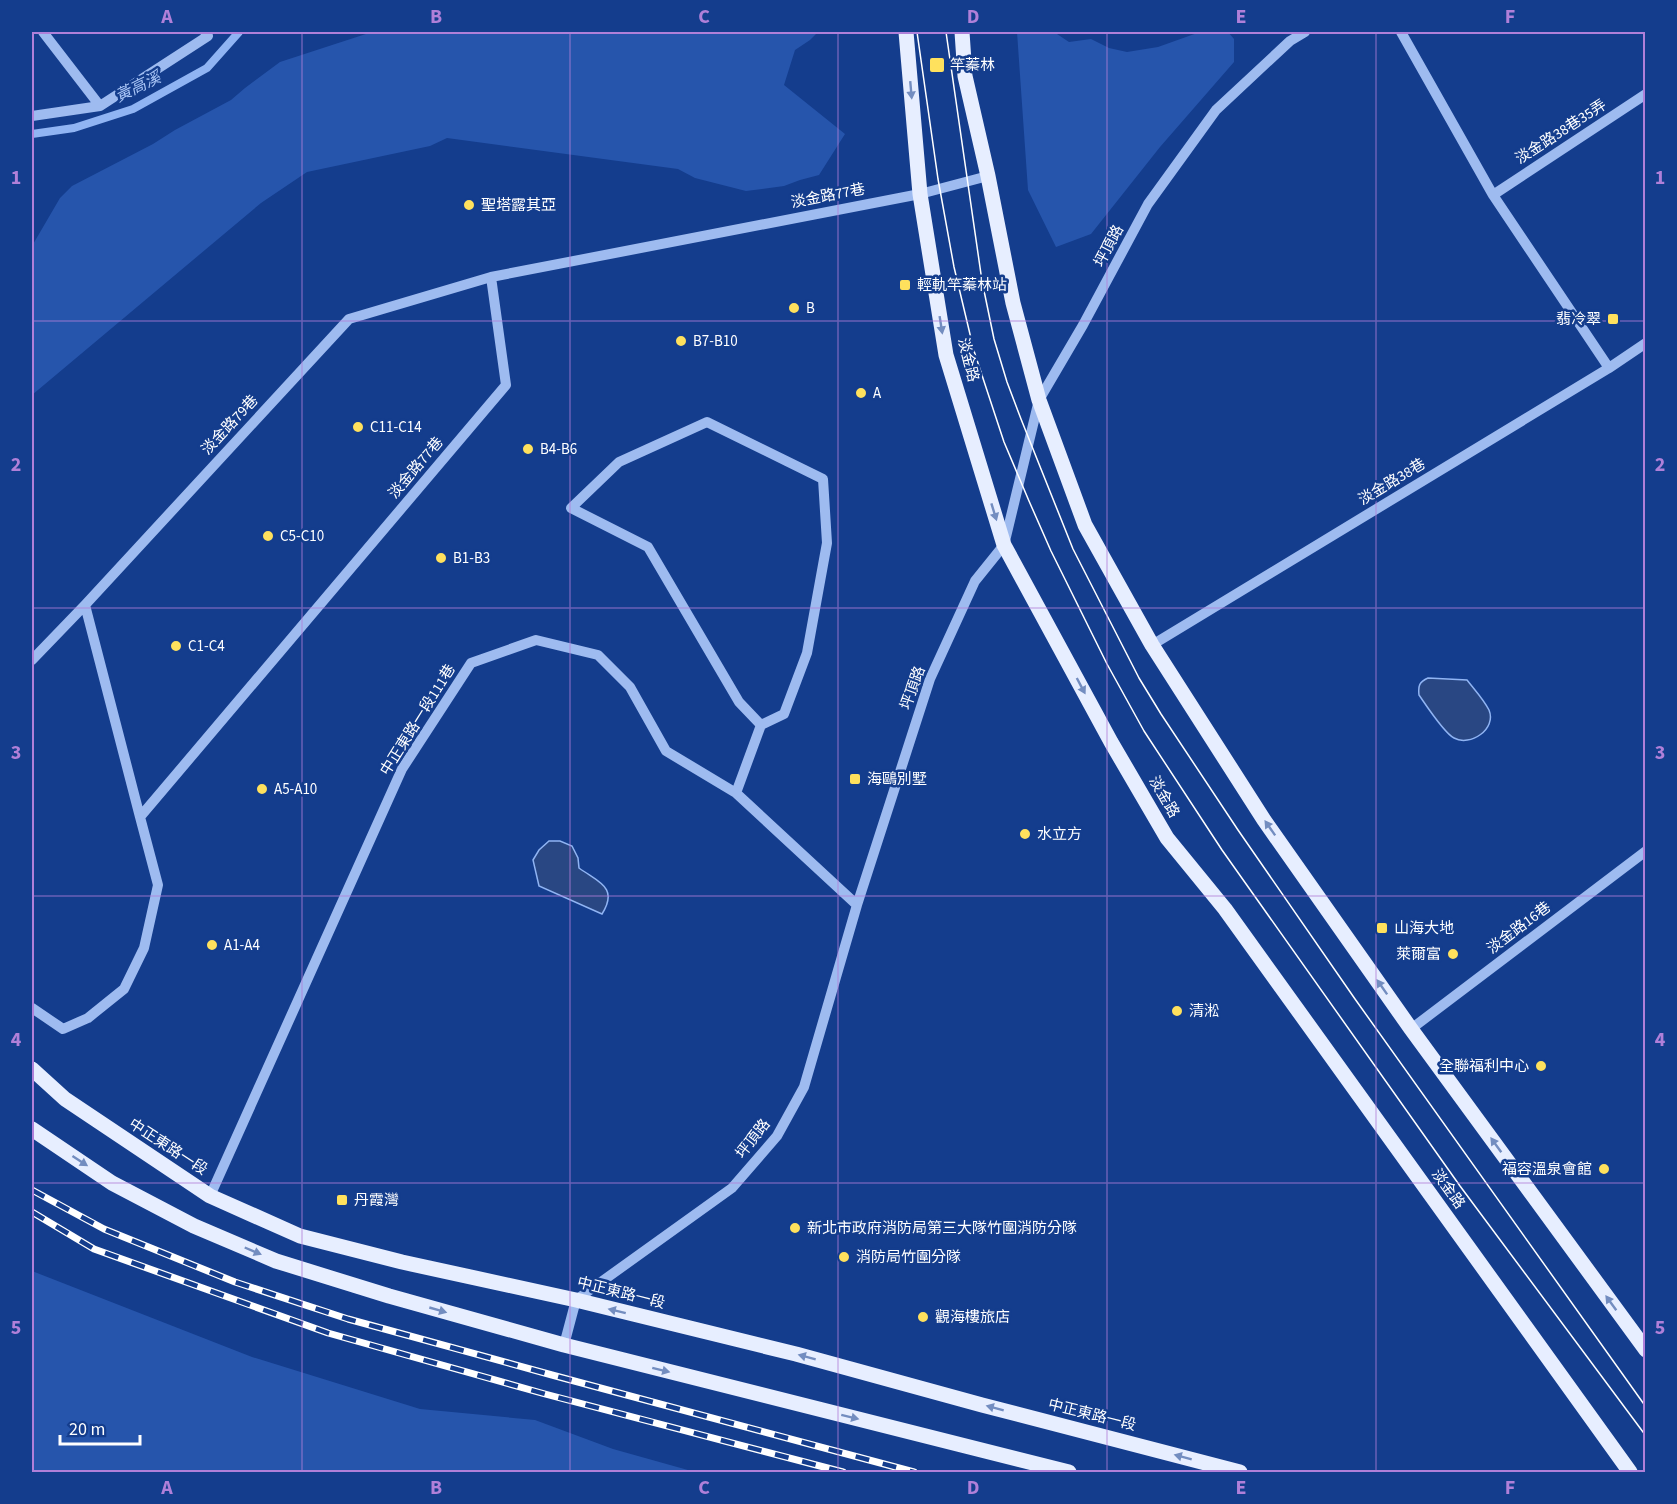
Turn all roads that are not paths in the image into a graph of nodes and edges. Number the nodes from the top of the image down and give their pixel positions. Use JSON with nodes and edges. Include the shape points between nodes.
{"nodes":[{"id":1,"x":43,"y":32,"type":"edge"},
{"id":2,"x":906,"y":32,"type":"edge"},
{"id":3,"x":962,"y":32,"type":"edge"},
{"id":4,"x":1305,"y":32,"type":"edge"},
{"id":5,"x":1401,"y":32,"type":"edge"},
{"id":6,"x":206,"y":34,"type":"edge"},
{"id":7,"x":1646,"y":94,"type":"edge"},
{"id":8,"x":100,"y":106,"type":"junction"},
{"id":9,"x":32,"y":116,"type":"edge"},
{"id":10,"x":988,"y":176,"type":"junction"},
{"id":11,"x":920,"y":194,"type":"junction"},
{"id":12,"x":1492,"y":195,"type":"junction"},
{"id":13,"x":491,"y":277,"type":"junction"},
{"id":14,"x":1646,"y":343,"type":"edge"},
{"id":15,"x":1609,"y":368,"type":"junction"},
{"id":16,"x":1040,"y":400,"type":"junction"},
{"id":17,"x":1004,"y":545,"type":"junction"},
{"id":18,"x":85,"y":605,"type":"junction"},
{"id":19,"x":1152,"y":645,"type":"junction"},
{"id":20,"x":32,"y":660,"type":"edge"},
{"id":21,"x":761,"y":725,"type":"junction"},
{"id":22,"x":736,"y":793,"type":"junction"},
{"id":23,"x":140,"y":816,"type":"junction"},
{"id":24,"x":1646,"y":851,"type":"edge"},
{"id":25,"x":857,"y":905,"type":"junction"},
{"id":26,"x":32,"y":1008,"type":"edge"},
{"id":27,"x":1411,"y":1029,"type":"junction"},
{"id":28,"x":32,"y":1069,"type":"edge"},
{"id":29,"x":32,"y":1129,"type":"edge"},
{"id":30,"x":210,"y":1196,"type":"junction"},
{"id":31,"x":576,"y":1300,"type":"junction"},
{"id":32,"x":564,"y":1345,"type":"junction"},
{"id":33,"x":1646,"y":1350,"type":"edge"},
{"id":34,"x":1069,"y":1473,"type":"edge"},
{"id":35,"x":1240,"y":1473,"type":"edge"},
{"id":36,"x":1630,"y":1473,"type":"edge"}],
"edges":[{"from":1,"to":8,"type":"street"},
{"from":2,"to":11,"type":"main road","name":"淡金路","one_way":true},
{"from":3,"to":10,"type":"main road","via":[[965,76]]},
{"from":4,"to":16,"type":"street","name":"坪頂路","via":[[1290,41],[1216,110],[1148,204]]},
{"from":5,"to":12,"type":"street"},
{"from":6,"to":8,"type":"street"},
{"from":7,"to":12,"type":"street","name":"淡金路38巷35弄"},
{"from":8,"to":9,"type":"street"},
{"from":10,"to":11,"type":"street","name":"淡金路77巷"},
{"from":10,"to":16,"type":"main road","via":[[1013,303]]},
{"from":11,"to":13,"type":"street","name":"淡金路77巷"},
{"from":11,"to":17,"type":"main road","name":"淡金路","one_way":true,"via":[[946,355]]},
{"from":12,"to":15,"type":"street"},
{"from":13,"to":18,"type":"street","name":"淡金路79巷","via":[[350,319]]},
{"from":13,"to":23,"type":"street","name":"淡金路77巷","via":[[506,385]]},
{"from":14,"to":15,"type":"street","name":"淡金路38巷"},
{"from":15,"to":19,"type":"street","name":"淡金路38巷"},
{"from":16,"to":17,"type":"street","name":"坪頂路"},
{"from":16,"to":19,"type":"main road","via":[[1085,525]]},
{"from":17,"to":25,"type":"street","name":"坪頂路","via":[[975,581],[930,678]]},
{"from":17,"to":36,"type":"main road","name":"淡金路","one_way":true,"via":[[1167,838],[1225,909]]},
{"from":18,"to":20,"type":"street","name":"淡金路79巷"},
{"from":18,"to":23,"type":"street"},
{"from":27,"to":19,"type":"main road","one_way":true,"via":[[1264,820]]},
{"from":21,"to":21,"type":"street","via":[[739,702],[648,547],[571,508],[619,462],[706,422],[823,478],[827,543],[807,653],[784,714]]},
{"from":21,"to":22,"type":"street"},
{"from":22,"to":25,"type":"street","name":"中正東路一段111巷"},
{"from":22,"to":30,"type":"street","name":"中正東路一段111巷","via":[[666,751],[630,687],[598,655],[536,640],[471,663],[402,770]]},
{"from":23,"to":26,"type":"street","via":[[158,885],[144,948],[124,988],[88,1018],[63,1029]]},
{"from":24,"to":27,"type":"street","name":"淡金路16巷"},
{"from":25,"to":31,"type":"street","name":"坪頂路","via":[[804,1087],[777,1136],[732,1188]]},
{"from":33,"to":27,"type":"main road","one_way":true},
{"from":28,"to":30,"type":"main road","name":"中正東路一段","via":[[65,1099]]},
{"from":29,"to":32,"type":"main road","one_way":true,"via":[[112,1183],[194,1226],[276,1262]]},
{"from":30,"to":31,"type":"main road","name":"中正東路一段","via":[[300,1236]]},
{"from":31,"to":32,"type":"street"},
{"from":35,"to":31,"type":"main road","name":"中正東路一段","one_way":true,"via":[[796,1354]]},
{"from":32,"to":34,"type":"main road","one_way":true}]}
